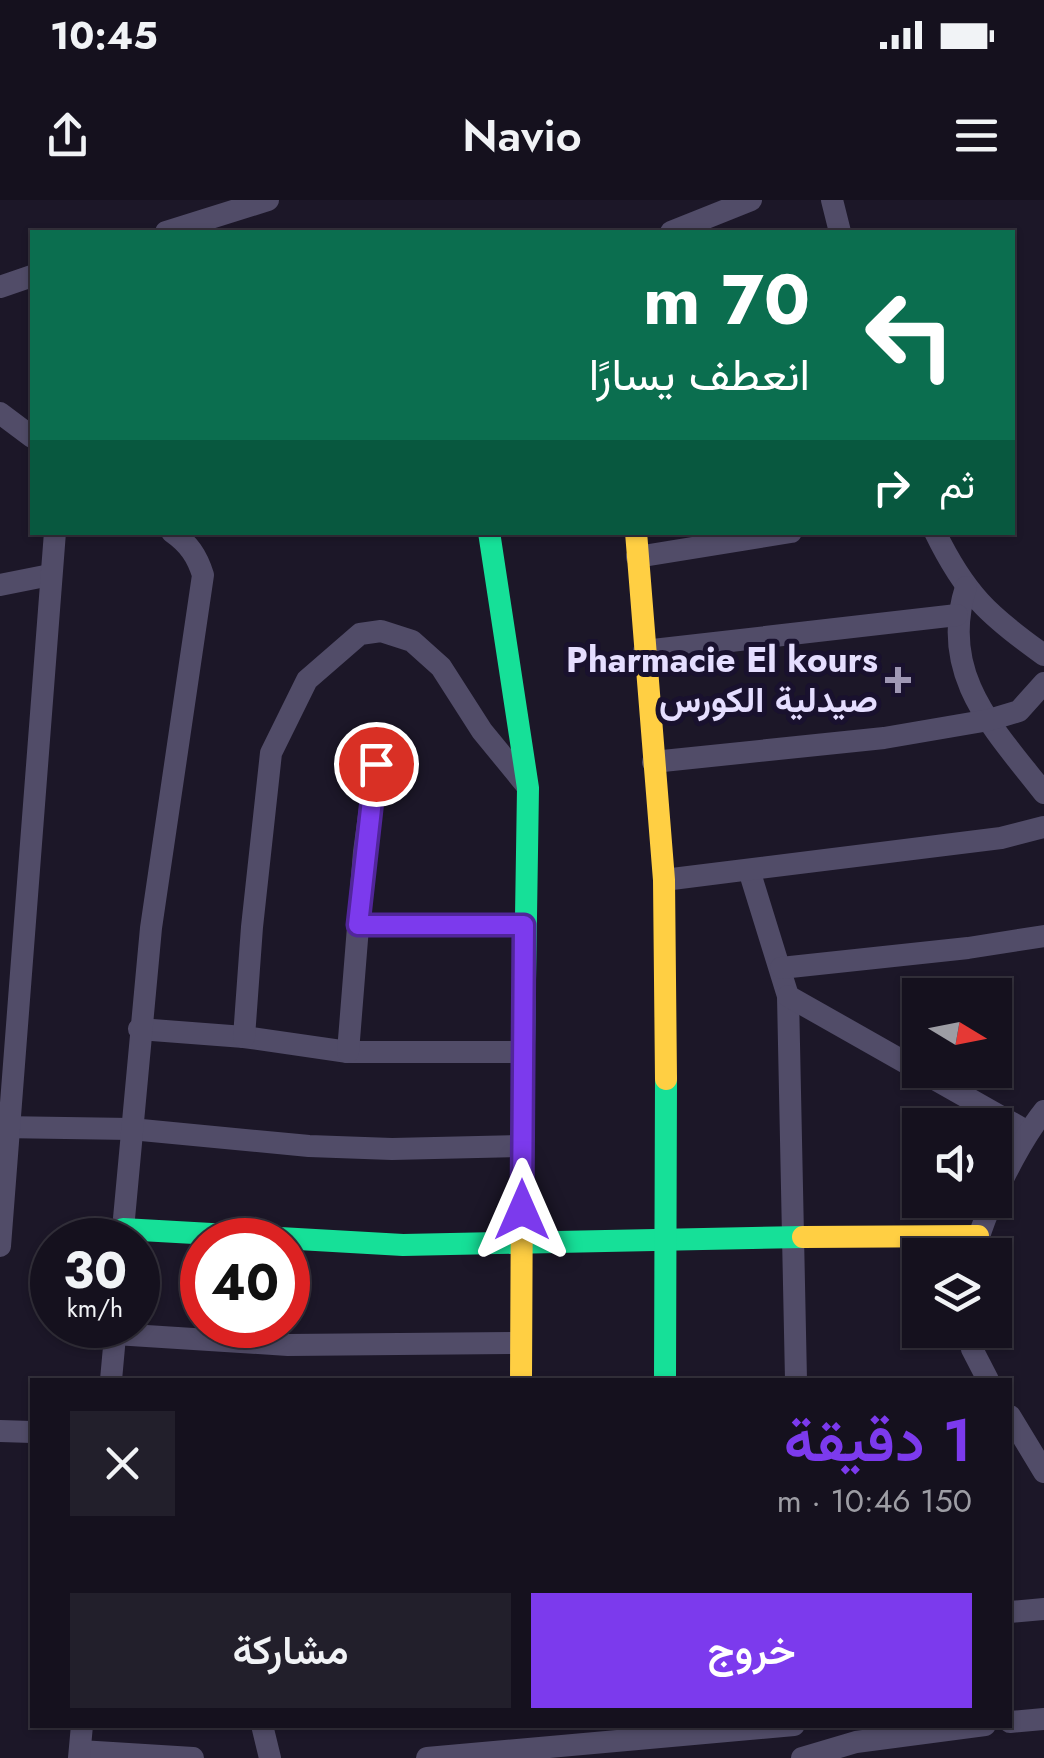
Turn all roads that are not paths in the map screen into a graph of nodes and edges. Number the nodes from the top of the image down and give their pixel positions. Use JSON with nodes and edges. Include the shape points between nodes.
{"nodes":[{"id":1,"x":268,"y":200,"type":"edge"},
{"id":2,"x":751,"y":200,"type":"edge"},
{"id":3,"x":832,"y":200,"type":"edge"},
{"id":4,"x":221,"y":216,"type":"edge"},
{"id":5,"x":173,"y":230,"type":"edge"},
{"id":6,"x":676,"y":230,"type":"edge"},
{"id":7,"x":840,"y":230,"type":"edge"},
{"id":8,"x":30,"y":277,"type":"edge"},
{"id":9,"x":0,"y":287,"type":"edge"},
{"id":10,"x":0,"y":413,"type":"edge"},
{"id":11,"x":18,"y":435,"type":"edge"},
{"id":12,"x":54,"y":535,"type":"edge"},
{"id":13,"x":181,"y":535,"type":"edge"},
{"id":14,"x":489,"y":535,"type":"edge"},
{"id":15,"x":636,"y":535,"type":"edge"},
{"id":16,"x":773,"y":535,"type":"edge"},
{"id":17,"x":938,"y":535,"type":"edge"},
{"id":18,"x":638,"y":557,"type":"junction"},
{"id":19,"x":50,"y":574,"type":"junction"},
{"id":20,"x":0,"y":585,"type":"edge"},
{"id":21,"x":966,"y":587,"type":"junction"},
{"id":22,"x":957,"y":615,"type":"junction"},
{"id":23,"x":644,"y":652,"type":"junction"},
{"id":24,"x":1044,"y":655,"type":"edge"},
{"id":25,"x":1044,"y":684,"type":"edge"},
{"id":26,"x":990,"y":720,"type":"junction"},
{"id":27,"x":652,"y":762,"type":"junction"},
{"id":28,"x":376,"y":764,"type":"dead end"},
{"id":29,"x":528,"y":788,"type":"junction"},
{"id":30,"x":1044,"y":793,"type":"edge"},
{"id":31,"x":1044,"y":827,"type":"edge"},
{"id":32,"x":749,"y":870,"type":"junction"},
{"id":33,"x":664,"y":880,"type":"junction"},
{"id":34,"x":358,"y":925,"type":"junction"},
{"id":35,"x":524,"y":925,"type":"junction"},
{"id":36,"x":1044,"y":936,"type":"edge"},
{"id":37,"x":780,"y":968,"type":"junction"},
{"id":38,"x":788,"y":996,"type":"junction"},
{"id":39,"x":140,"y":1029,"type":"junction"},
{"id":40,"x":244,"y":1037,"type":"junction"},
{"id":41,"x":348,"y":1052,"type":"junction"},
{"id":42,"x":523,"y":1052,"type":"junction"},
{"id":43,"x":1044,"y":1110,"type":"edge"},
{"id":44,"x":5,"y":1127,"type":"edge"},
{"id":45,"x":131,"y":1129,"type":"junction"},
{"id":46,"x":1028,"y":1132,"type":"junction"},
{"id":47,"x":522,"y":1146,"type":"junction"},
{"id":48,"x":124,"y":1218,"type":"edge"},
{"id":49,"x":160,"y":1235,"type":"edge"},
{"id":50,"x":668,"y":1238,"type":"junction"},
{"id":51,"x":794,"y":1238,"type":"junction"},
{"id":52,"x":979,"y":1238,"type":"edge"},
{"id":53,"x":522,"y":1242,"type":"junction"},
{"id":54,"x":902,"y":1242,"type":"edge"},
{"id":55,"x":0,"y":1246,"type":"edge"},
{"id":56,"x":160,"y":1334,"type":"edge"},
{"id":57,"x":521,"y":1342,"type":"junction"},
{"id":58,"x":113,"y":1348,"type":"edge"},
{"id":59,"x":972,"y":1348,"type":"edge"},
{"id":60,"x":110,"y":1378,"type":"edge"},
{"id":61,"x":521,"y":1378,"type":"edge"},
{"id":62,"x":665,"y":1378,"type":"edge"},
{"id":63,"x":796,"y":1378,"type":"edge"},
{"id":64,"x":987,"y":1378,"type":"edge"},
{"id":65,"x":1012,"y":1419,"type":"edge"},
{"id":66,"x":0,"y":1431,"type":"edge"},
{"id":67,"x":30,"y":1432,"type":"edge"},
{"id":68,"x":1044,"y":1472,"type":"edge"},
{"id":69,"x":1044,"y":1609,"type":"edge"},
{"id":70,"x":1012,"y":1612,"type":"edge"},
{"id":71,"x":1044,"y":1720,"type":"edge"},
{"id":72,"x":1012,"y":1722,"type":"edge"},
{"id":73,"x":82,"y":1728,"type":"edge"},
{"id":74,"x":263,"y":1728,"type":"edge"},
{"id":75,"x":754,"y":1728,"type":"edge"},
{"id":76,"x":798,"y":1728,"type":"edge"},
{"id":77,"x":961,"y":1728,"type":"edge"},
{"id":78,"x":522,"y":1744,"type":"edge"},
{"id":79,"x":80,"y":1754,"type":"edge"},
{"id":80,"x":805,"y":1757,"type":"edge"},
{"id":81,"x":192,"y":1758,"type":"edge"},
{"id":82,"x":270,"y":1758,"type":"edge"},
{"id":83,"x":426,"y":1758,"type":"edge"}],
"edges":[{"from":1,"to":4,"type":"street"},
{"from":2,"to":6,"type":"street"},
{"from":3,"to":7,"type":"street"},
{"from":4,"to":5,"type":"street"},
{"from":8,"to":9,"type":"street"},
{"from":10,"to":11,"type":"street"},
{"from":12,"to":19,"type":"street"},
{"from":13,"to":39,"type":"street","via":[[204,575]]},
{"from":14,"to":29,"type":"street"},
{"from":15,"to":18,"type":"street"},
{"from":16,"to":18,"type":"street"},
{"from":17,"to":21,"type":"street"},
{"from":18,"to":23,"type":"street"},
{"from":19,"to":20,"type":"street"},
{"from":19,"to":44,"type":"street"},
{"from":21,"to":22,"type":"street"},
{"from":21,"to":24,"type":"street","via":[[994,620]]},
{"from":22,"to":23,"type":"street"},
{"from":22,"to":26,"type":"street","via":[[963,676]]},
{"from":23,"to":27,"type":"street"},
{"from":25,"to":26,"type":"street","via":[[1019,711]]},
{"from":26,"to":27,"type":"street"},
{"from":26,"to":30,"type":"street"},
{"from":27,"to":33,"type":"street"},
{"from":28,"to":34,"type":"street"},
{"from":29,"to":35,"type":"street"},
{"from":29,"to":40,"type":"street","via":[[440,667],[412,641],[380,631],[360,634],[307,680],[272,753]]},
{"from":31,"to":32,"type":"street"},
{"from":32,"to":33,"type":"street"},
{"from":32,"to":37,"type":"street"},
{"from":33,"to":50,"type":"street"},
{"from":34,"to":35,"type":"street"},
{"from":34,"to":41,"type":"street"},
{"from":35,"to":42,"type":"street"},
{"from":36,"to":37,"type":"street"},
{"from":37,"to":38,"type":"street"},
{"from":38,"to":46,"type":"street"},
{"from":38,"to":51,"type":"street"},
{"from":39,"to":40,"type":"street"},
{"from":39,"to":45,"type":"street"},
{"from":40,"to":41,"type":"street"},
{"from":41,"to":42,"type":"street"},
{"from":42,"to":47,"type":"street"},
{"from":43,"to":46,"type":"street"},
{"from":44,"to":45,"type":"street"},
{"from":44,"to":55,"type":"street"},
{"from":45,"to":47,"type":"street","via":[[392,1149]]},
{"from":45,"to":48,"type":"street"},
{"from":46,"to":52,"type":"street"},
{"from":47,"to":53,"type":"street"},
{"from":49,"to":53,"type":"street"},
{"from":50,"to":51,"type":"street"},
{"from":50,"to":53,"type":"street"},
{"from":50,"to":62,"type":"street"},
{"from":51,"to":54,"type":"street"},
{"from":51,"to":63,"type":"street"},
{"from":53,"to":57,"type":"street"},
{"from":56,"to":57,"type":"street","via":[[288,1344]]},
{"from":57,"to":61,"type":"street"},
{"from":58,"to":60,"type":"street"},
{"from":59,"to":64,"type":"street"},
{"from":65,"to":68,"type":"street"},
{"from":66,"to":67,"type":"street"},
{"from":69,"to":70,"type":"street"},
{"from":71,"to":72,"type":"street"},
{"from":73,"to":79,"type":"street"},
{"from":74,"to":82,"type":"street"},
{"from":75,"to":78,"type":"street"},
{"from":76,"to":80,"type":"street"},
{"from":77,"to":80,"type":"street","via":[[872,1739]]},
{"from":78,"to":83,"type":"street"},
{"from":79,"to":81,"type":"street"}]}
